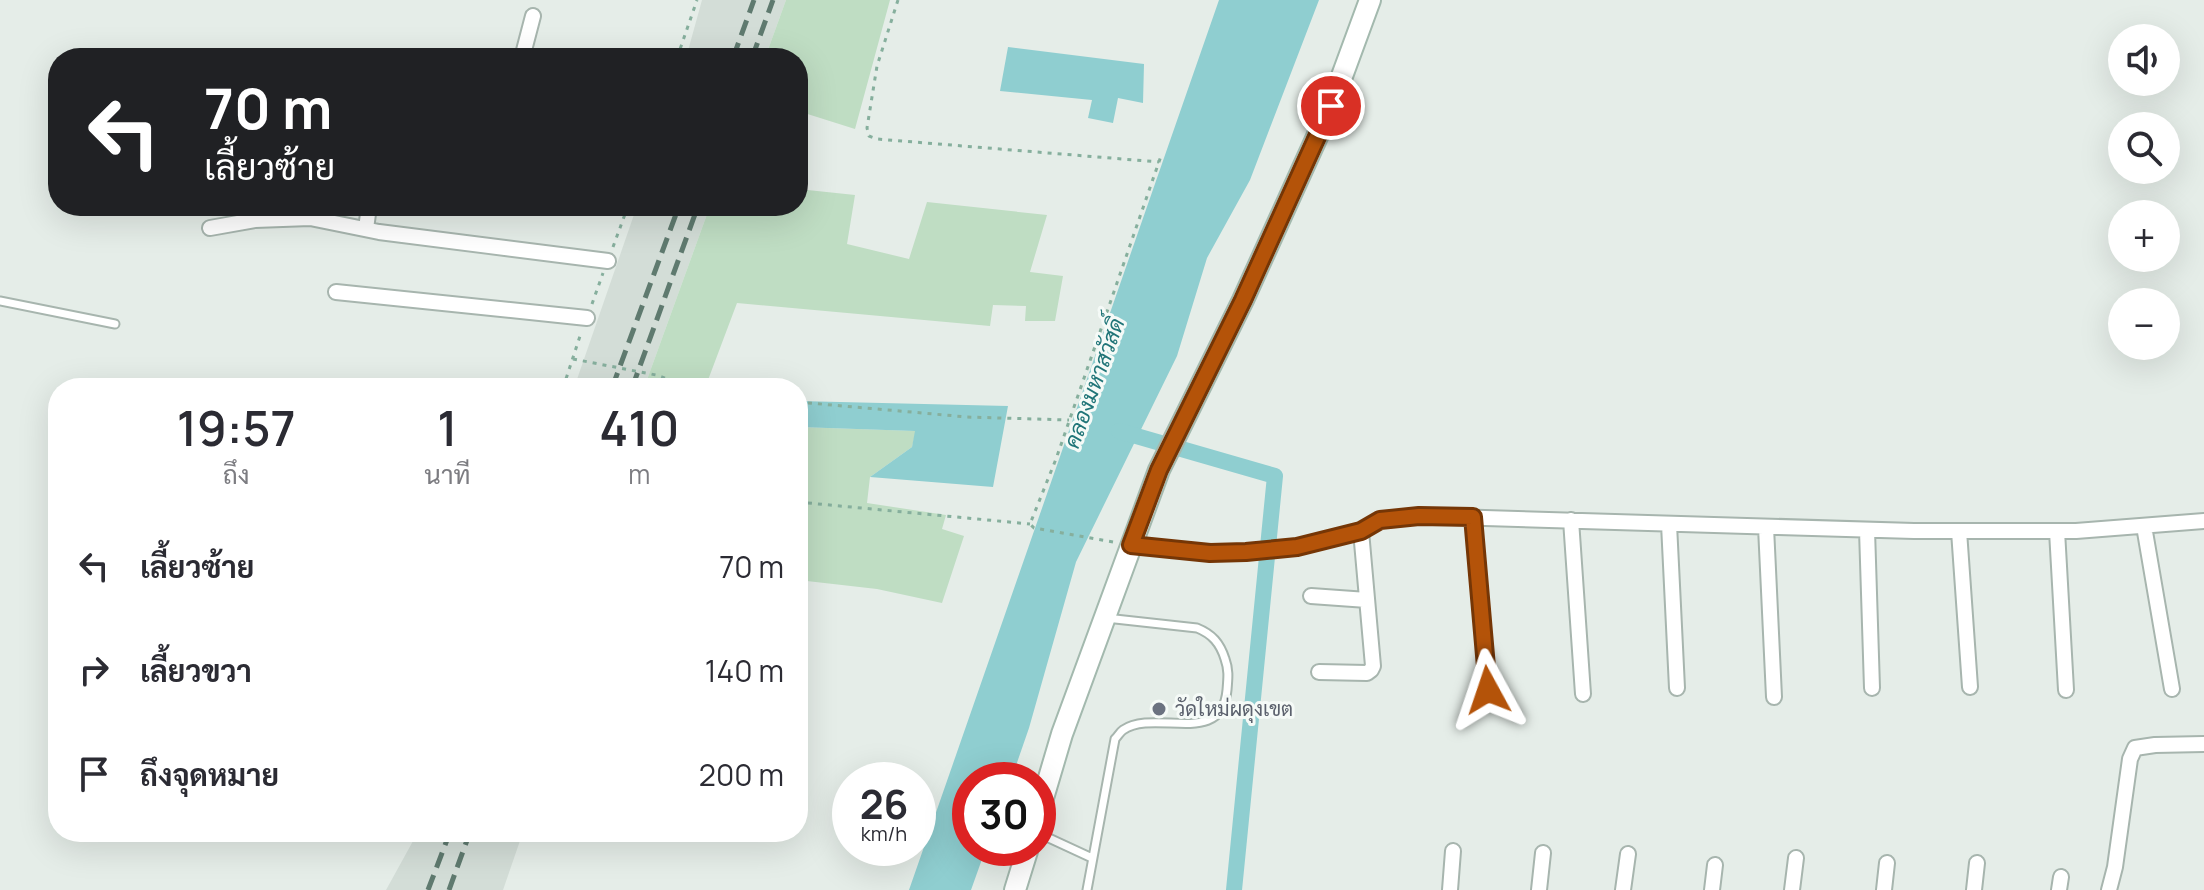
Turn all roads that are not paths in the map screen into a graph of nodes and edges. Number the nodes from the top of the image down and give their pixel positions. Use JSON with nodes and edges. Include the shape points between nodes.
{"nodes":[{"id":1,"x":1370,"y":0,"type":"edge"},
{"id":2,"x":533,"y":16,"type":"dead end"},
{"id":3,"x":525,"y":48,"type":"edge"},
{"id":4,"x":368,"y":216,"type":"edge"},
{"id":5,"x":210,"y":228,"type":"dead end"},
{"id":6,"x":366,"y":229,"type":"junction"},
{"id":7,"x":608,"y":261,"type":"road end"},
{"id":8,"x":336,"y":292,"type":"dead end"},
{"id":9,"x":0,"y":301,"type":"edge"},
{"id":10,"x":587,"y":318,"type":"road end"},
{"id":11,"x":115,"y":324,"type":"dead end"},
{"id":12,"x":1473,"y":517,"type":"junction"},
{"id":13,"x":1571,"y":520,"type":"junction"},
{"id":14,"x":2204,"y":521,"type":"edge"},
{"id":15,"x":1669,"y":524,"type":"junction"},
{"id":16,"x":2144,"y":526,"type":"junction"},
{"id":17,"x":1766,"y":527,"type":"junction"},
{"id":18,"x":1867,"y":530,"type":"junction"},
{"id":19,"x":1361,"y":531,"type":"junction"},
{"id":20,"x":1959,"y":531,"type":"junction"},
{"id":21,"x":2057,"y":531,"type":"junction"},
{"id":22,"x":1131,"y":545,"type":"junction"},
{"id":23,"x":1311,"y":596,"type":"dead end"},
{"id":24,"x":1367,"y":600,"type":"junction"},
{"id":25,"x":1104,"y":618,"type":"junction"},
{"id":26,"x":1319,"y":672,"type":"dead end"},
{"id":27,"x":1970,"y":687,"type":"dead end"},
{"id":28,"x":1677,"y":688,"type":"dead end"},
{"id":29,"x":1872,"y":688,"type":"dead end"},
{"id":30,"x":2172,"y":689,"type":"dead end"},
{"id":31,"x":1488,"y":690,"type":"dead end"},
{"id":32,"x":2066,"y":690,"type":"dead end"},
{"id":33,"x":1583,"y":694,"type":"dead end"},
{"id":34,"x":1774,"y":697,"type":"dead end"},
{"id":35,"x":2204,"y":744,"type":"edge"},
{"id":36,"x":1054,"y":762,"type":"edge"},
{"id":37,"x":1056,"y":841,"type":"edge"},
{"id":38,"x":1453,"y":851,"type":"dead end"},
{"id":39,"x":1543,"y":853,"type":"dead end"},
{"id":40,"x":1628,"y":854,"type":"dead end"},
{"id":41,"x":1092,"y":858,"type":"junction"},
{"id":42,"x":1796,"y":858,"type":"dead end"},
{"id":43,"x":1887,"y":863,"type":"dead end"},
{"id":44,"x":1977,"y":863,"type":"dead end"},
{"id":45,"x":1715,"y":865,"type":"dead end"},
{"id":46,"x":1022,"y":866,"type":"edge"},
{"id":47,"x":1015,"y":890,"type":"edge"},
{"id":48,"x":1087,"y":890,"type":"edge"},
{"id":49,"x":1450,"y":890,"type":"edge"},
{"id":50,"x":1539,"y":890,"type":"edge"},
{"id":51,"x":1623,"y":890,"type":"edge"},
{"id":52,"x":1712,"y":890,"type":"edge"},
{"id":53,"x":1792,"y":890,"type":"edge"},
{"id":54,"x":1884,"y":890,"type":"edge"},
{"id":55,"x":1974,"y":890,"type":"edge"},
{"id":56,"x":2109,"y":890,"type":"edge"}],
"edges":[{"from":1,"to":22,"type":"street","via":[[1325,118],[1159,470]]},
{"from":2,"to":3,"type":"street"},
{"from":4,"to":6,"type":"street"},
{"from":5,"to":6,"type":"street","via":[[310,218]]},
{"from":6,"to":7,"type":"street"},
{"from":8,"to":10,"type":"street"},
{"from":9,"to":11,"type":"lane"},
{"from":12,"to":13,"type":"street"},
{"from":12,"to":19,"type":"street","via":[[1380,520]]},
{"from":12,"to":31,"type":"street"},
{"from":13,"to":15,"type":"street"},
{"from":13,"to":33,"type":"street"},
{"from":14,"to":16,"type":"street"},
{"from":15,"to":17,"type":"street"},
{"from":15,"to":28,"type":"street"},
{"from":16,"to":21,"type":"street"},
{"from":16,"to":30,"type":"street"},
{"from":17,"to":18,"type":"street"},
{"from":17,"to":34,"type":"street"},
{"from":18,"to":20,"type":"street"},
{"from":18,"to":29,"type":"street"},
{"from":19,"to":22,"type":"street","via":[[1297,547],[1246,552]]},
{"from":19,"to":24,"type":"street"},
{"from":20,"to":21,"type":"street"},
{"from":20,"to":27,"type":"street"},
{"from":21,"to":32,"type":"street"},
{"from":22,"to":25,"type":"street"},
{"from":23,"to":24,"type":"street"},
{"from":24,"to":26,"type":"street","via":[[1371,670]]},
{"from":25,"to":36,"type":"street"},
{"from":25,"to":41,"type":"lane","via":[[1197,628],[1215,639],[1229,670],[1226,703],[1205,722],[1150,722],[1123,730],[1115,739]]},
{"from":35,"to":56,"type":"street","via":[[2135,748]]},
{"from":37,"to":41,"type":"lane"},
{"from":38,"to":49,"type":"street"},
{"from":39,"to":50,"type":"street"},
{"from":40,"to":51,"type":"street"},
{"from":41,"to":48,"type":"lane"},
{"from":42,"to":53,"type":"street"},
{"from":43,"to":54,"type":"street"},
{"from":44,"to":55,"type":"street"},
{"from":45,"to":52,"type":"street"},
{"from":46,"to":47,"type":"street"}]}
